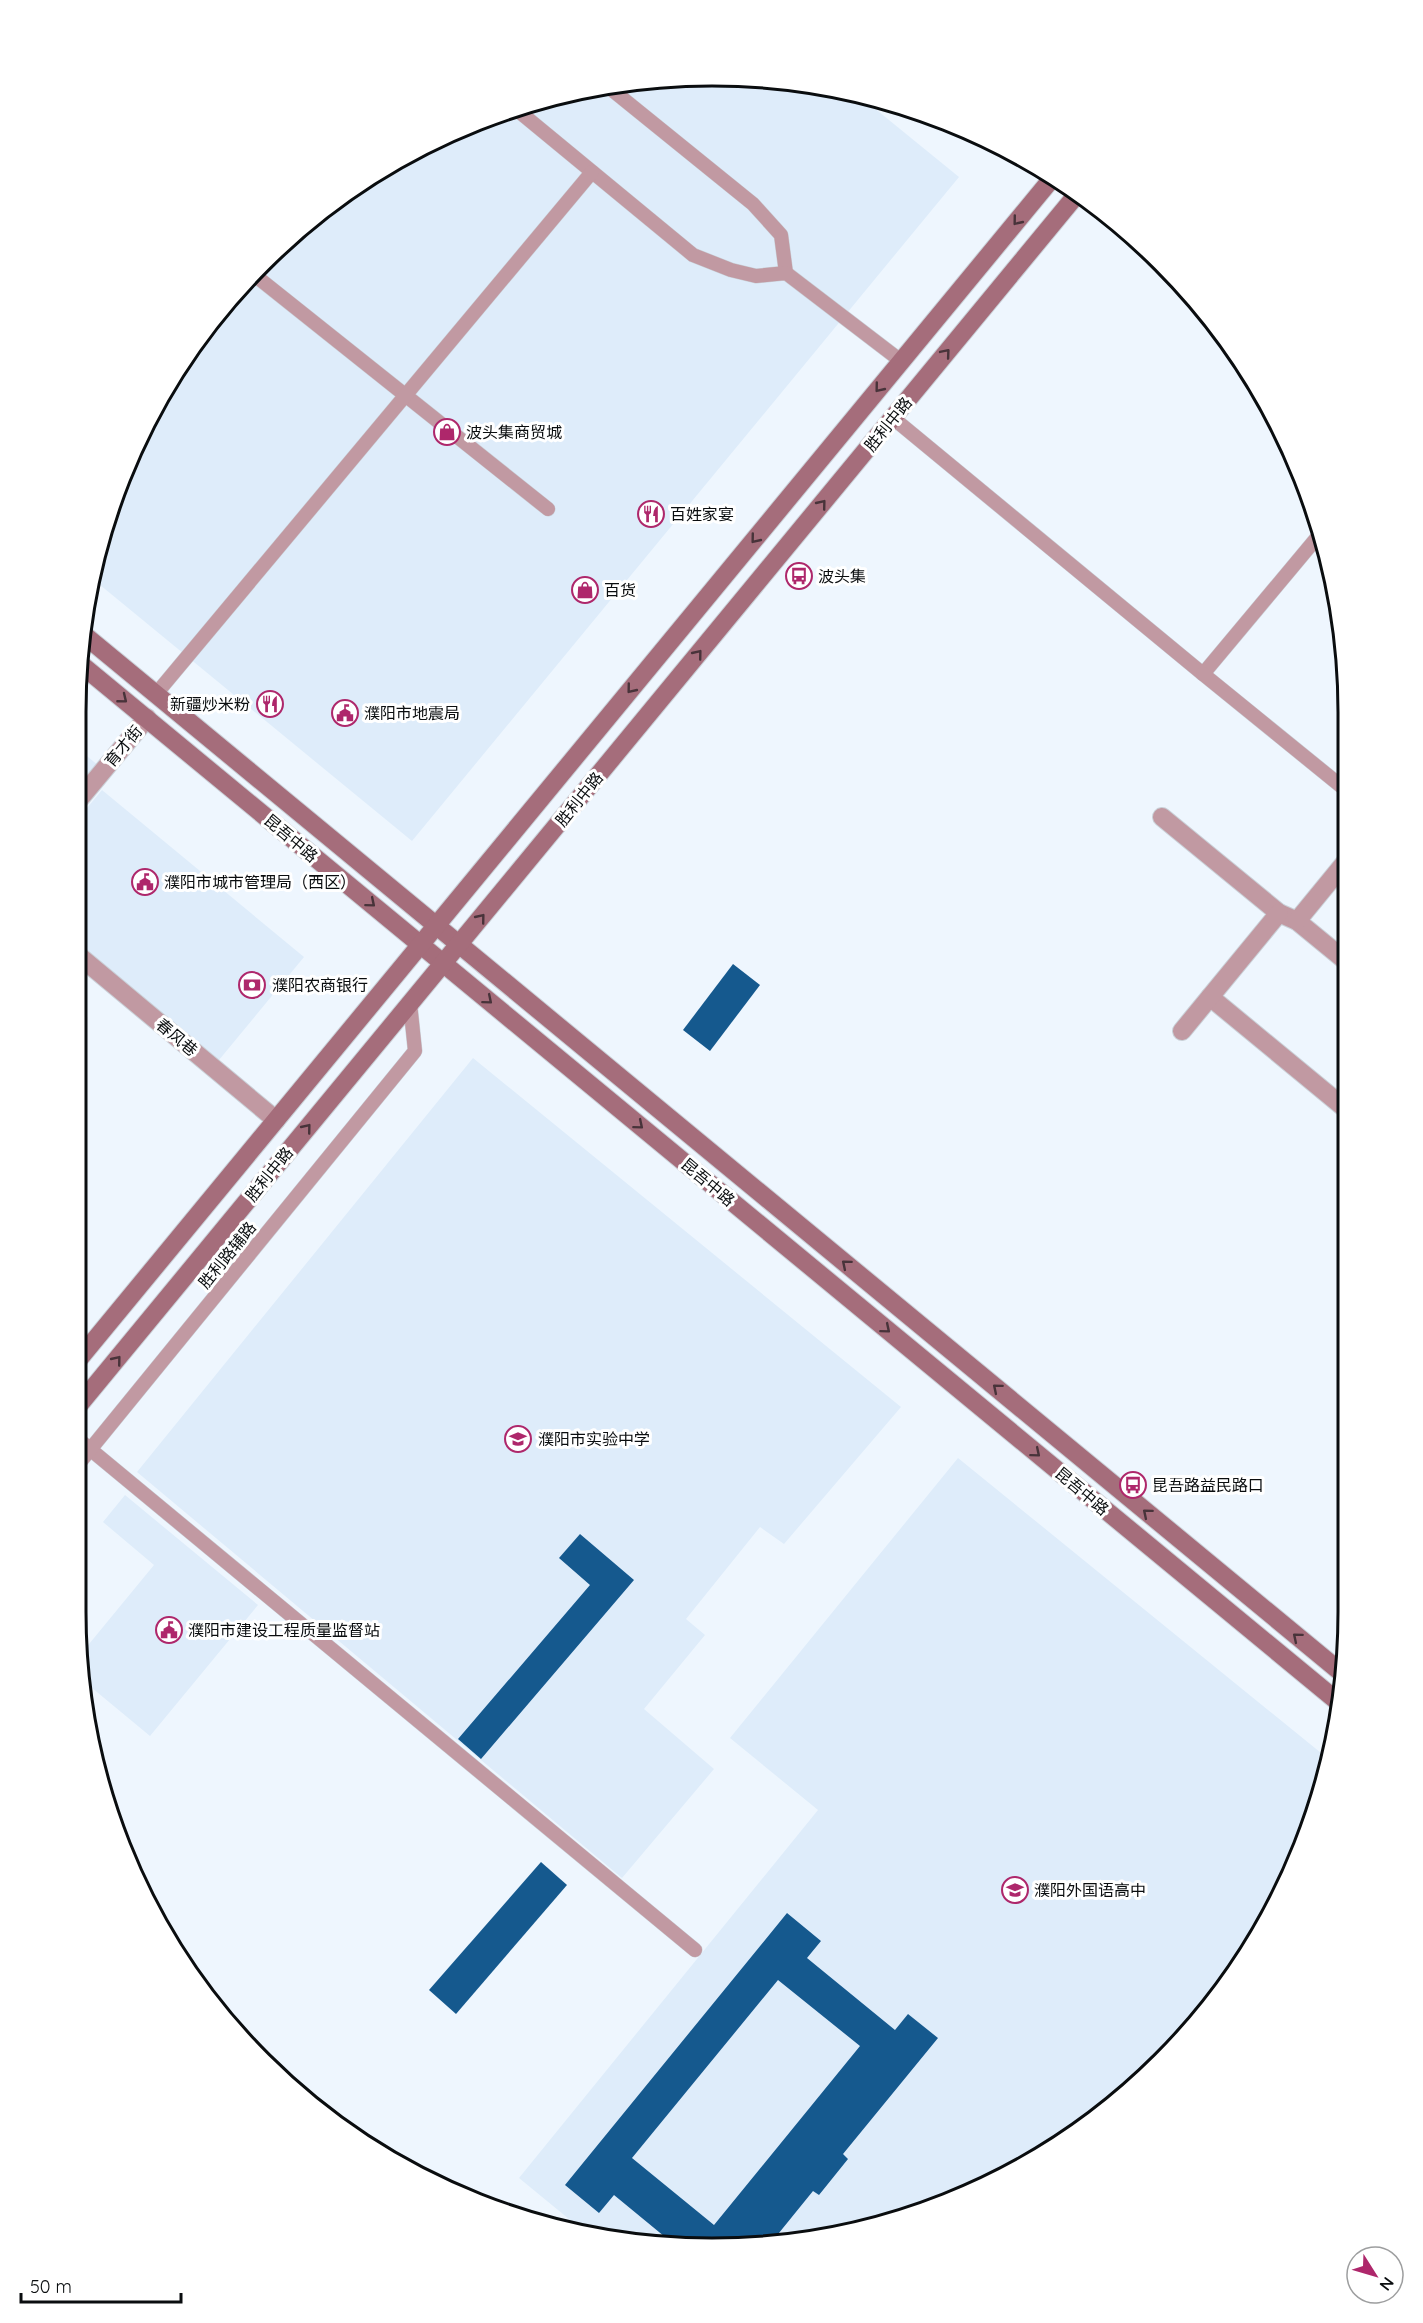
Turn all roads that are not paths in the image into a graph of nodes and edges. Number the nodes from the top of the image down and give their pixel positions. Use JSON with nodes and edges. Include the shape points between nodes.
{"nodes":[{"id":1,"x":616,"y":93,"type":"edge"},
{"id":2,"x":523,"y":115,"type":"edge"},
{"id":3,"x":592,"y":172,"type":"junction"},
{"id":4,"x":1048,"y":184,"type":"edge"},
{"id":5,"x":1072,"y":200,"type":"edge"},
{"id":6,"x":786,"y":273,"type":"junction"},
{"id":7,"x":260,"y":279,"type":"edge"},
{"id":8,"x":901,"y":362,"type":"junction"},
{"id":9,"x":406,"y":395,"type":"junction"},
{"id":10,"x":893,"y":418,"type":"junction"},
{"id":11,"x":548,"y":508,"type":"dead end"},
{"id":12,"x":1314,"y":542,"type":"edge"},
{"id":13,"x":90,"y":640,"type":"edge"},
{"id":14,"x":87,"y":669,"type":"edge"},
{"id":15,"x":1203,"y":674,"type":"junction"},
{"id":16,"x":156,"y":694,"type":"junction"},
{"id":17,"x":147,"y":718,"type":"junction"},
{"id":18,"x":1338,"y":784,"type":"edge"},
{"id":19,"x":86,"y":791,"type":"edge"},
{"id":20,"x":1162,"y":817,"type":"dead end"},
{"id":21,"x":1338,"y":871,"type":"edge"},
{"id":22,"x":1279,"y":913,"type":"junction"},
{"id":23,"x":1297,"y":921,"type":"junction"},
{"id":24,"x":436,"y":926,"type":"junction"},
{"id":25,"x":459,"y":944,"type":"junction"},
{"id":26,"x":421,"y":945,"type":"junction"},
{"id":27,"x":1338,"y":955,"type":"edge"},
{"id":28,"x":86,"y":962,"type":"edge"},
{"id":29,"x":443,"y":963,"type":"junction"},
{"id":30,"x":1210,"y":997,"type":"junction"},
{"id":31,"x":410,"y":1003,"type":"junction"},
{"id":32,"x":1182,"y":1031,"type":"dead end"},
{"id":33,"x":1338,"y":1103,"type":"edge"},
{"id":34,"x":276,"y":1120,"type":"junction"},
{"id":35,"x":86,"y":1351,"type":"edge"},
{"id":36,"x":86,"y":1396,"type":"edge"},
{"id":37,"x":86,"y":1443,"type":"edge"},
{"id":38,"x":86,"y":1445,"type":"edge"},
{"id":39,"x":1334,"y":1668,"type":"edge"},
{"id":40,"x":1331,"y":1696,"type":"edge"},
{"id":41,"x":695,"y":1950,"type":"dead end"}],
"edges":[{"from":1,"to":6,"type":"lane","via":[[753,204],[782,235]]},
{"from":2,"to":3,"type":"lane"},
{"from":3,"to":6,"type":"lane","via":[[693,255],[756,276]]},
{"from":3,"to":9,"type":"lane"},
{"from":4,"to":8,"type":"street","name":"胜利中路","one_way":true},
{"from":10,"to":5,"type":"street","name":"胜利中路","one_way":true},
{"from":6,"to":8,"type":"lane"},
{"from":7,"to":9,"type":"lane"},
{"from":8,"to":24,"type":"street","name":"胜利中路","one_way":true},
{"from":9,"to":11,"type":"lane"},
{"from":9,"to":16,"type":"lane"},
{"from":10,"to":15,"type":"lane"},
{"from":25,"to":10,"type":"street","name":"胜利中路","one_way":true},
{"from":12,"to":15,"type":"lane"},
{"from":13,"to":16,"type":"street","name":"昆吾中路"},
{"from":14,"to":17,"type":"street","name":"昆吾中路","one_way":true},
{"from":15,"to":18,"type":"lane"},
{"from":16,"to":24,"type":"street","name":"昆吾中路"},
{"from":17,"to":19,"type":"street","name":"育才街"},
{"from":17,"to":26,"type":"street","name":"昆吾中路","one_way":true},
{"from":20,"to":22,"type":"street"},
{"from":21,"to":23,"type":"street"},
{"from":22,"to":23,"type":"street"},
{"from":22,"to":30,"type":"street"},
{"from":23,"to":27,"type":"street"},
{"from":24,"to":25,"type":"street","name":"昆吾中路"},
{"from":24,"to":26,"type":"street","name":"胜利中路"},
{"from":25,"to":29,"type":"street","name":"胜利中路"},
{"from":39,"to":25,"type":"street","name":"昆吾中路","one_way":true},
{"from":26,"to":29,"type":"street","name":"昆吾中路"},
{"from":26,"to":34,"type":"street","name":"胜利中路"},
{"from":28,"to":34,"type":"street","name":"春风巷"},
{"from":29,"to":31,"type":"street","name":"胜利中路"},
{"from":29,"to":40,"type":"street","name":"昆吾中路","one_way":true},
{"from":30,"to":32,"type":"street"},
{"from":30,"to":33,"type":"street"},
{"from":36,"to":31,"type":"street","name":"胜利中路","one_way":true},
{"from":31,"to":37,"type":"lane","name":"胜利路辅路","via":[[415,1051]]},
{"from":34,"to":35,"type":"street","name":"胜利中路"},
{"from":38,"to":41,"type":"lane"}]}
